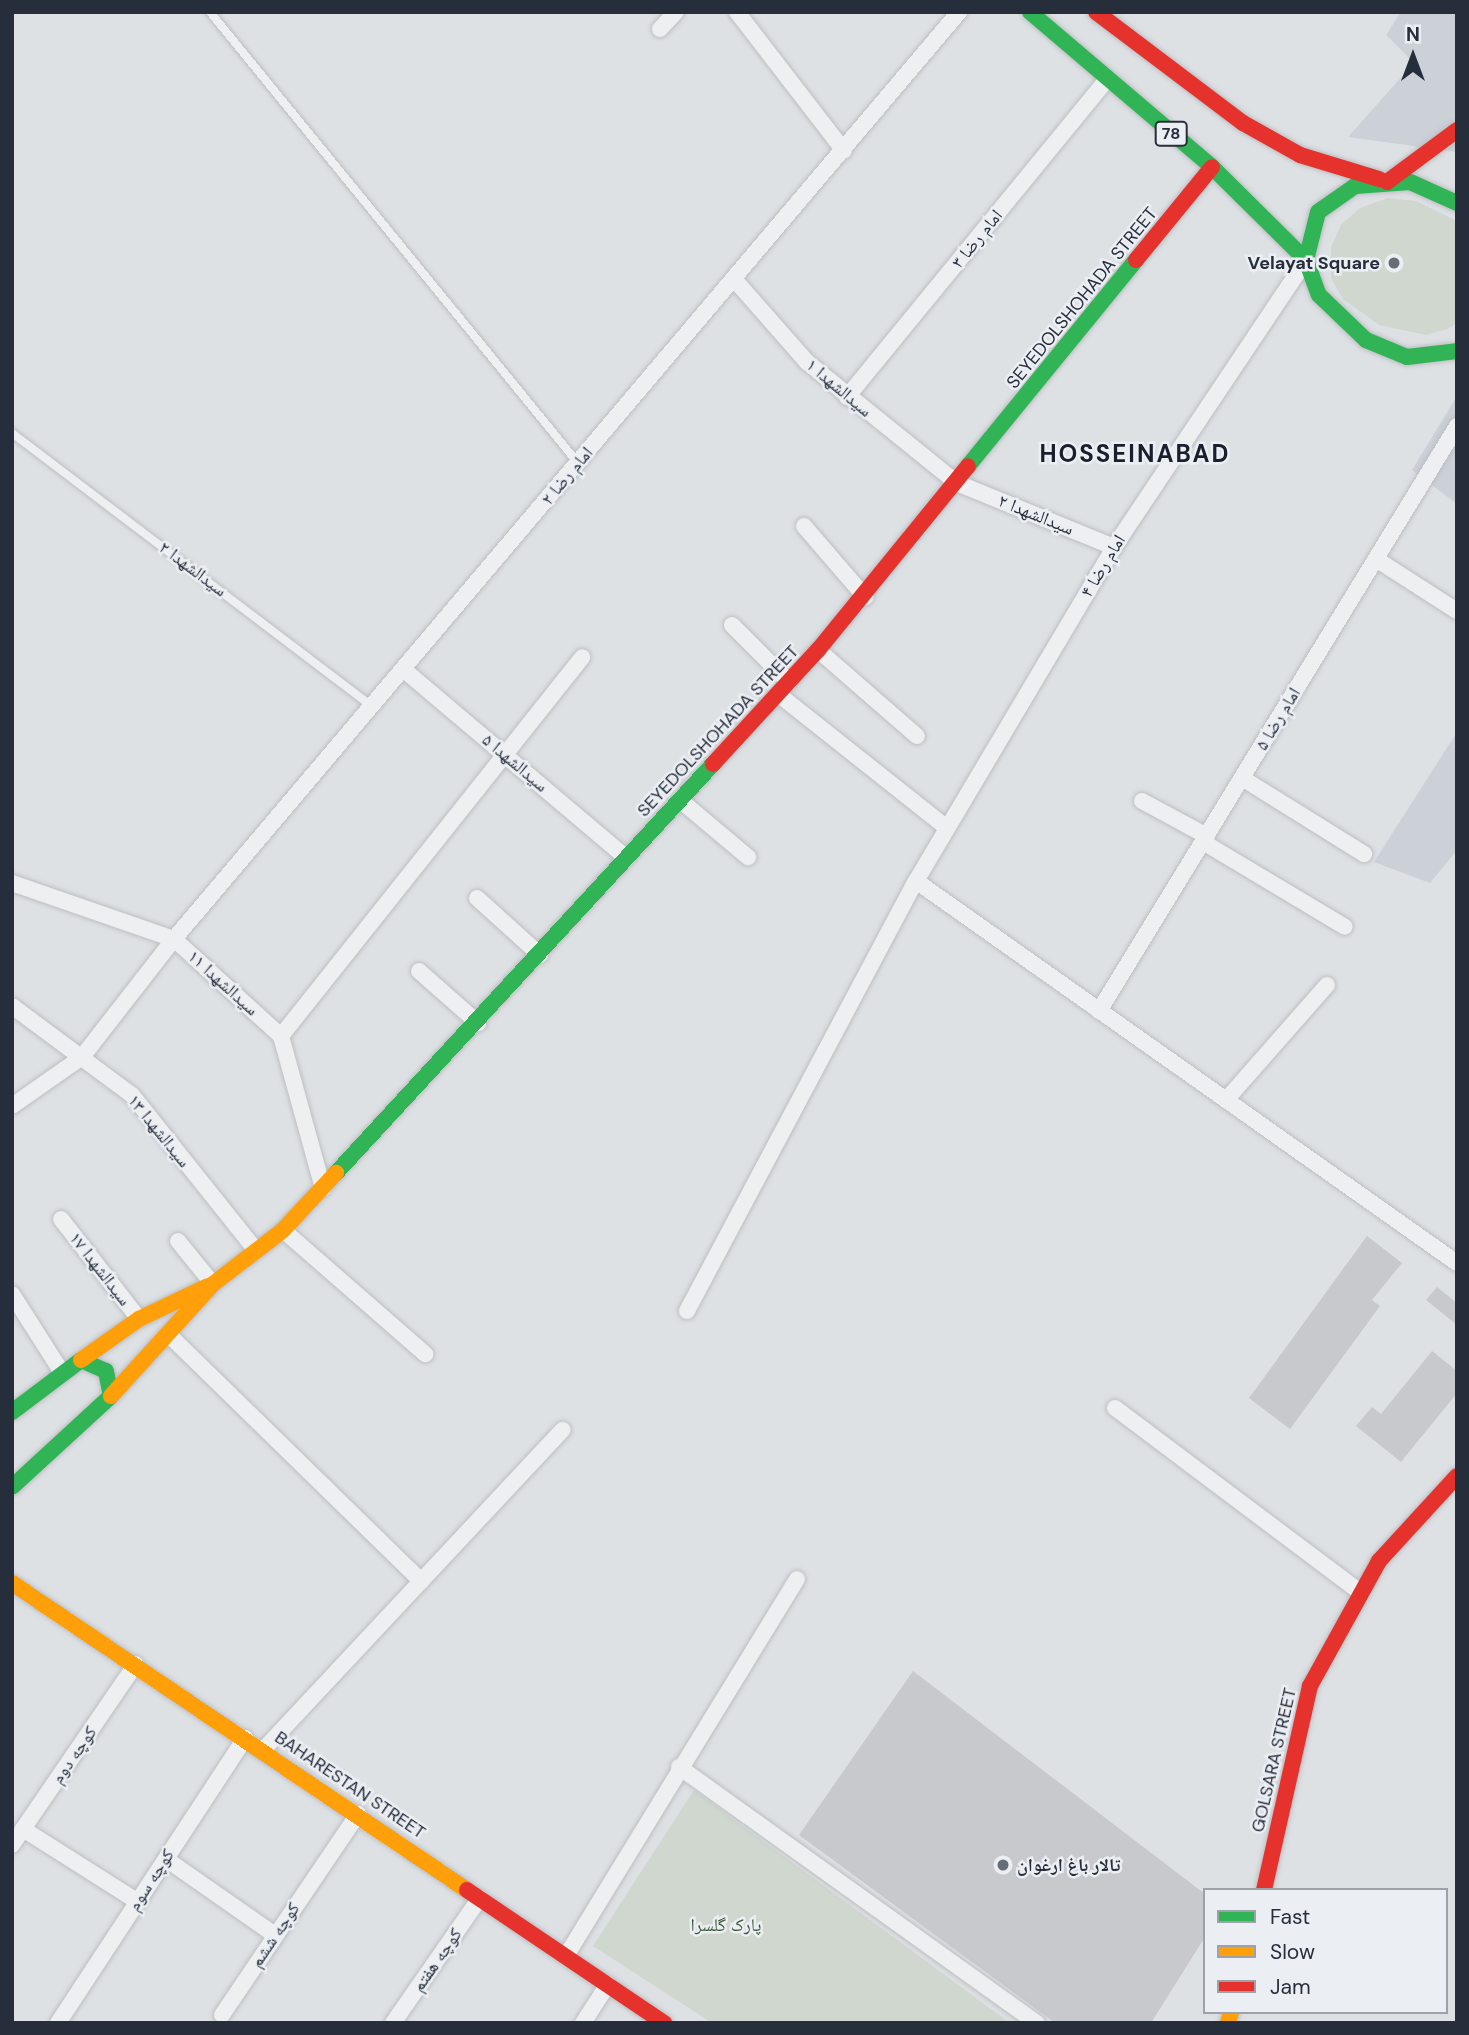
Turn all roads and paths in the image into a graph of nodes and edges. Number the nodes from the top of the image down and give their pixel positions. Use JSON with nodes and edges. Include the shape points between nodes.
{"nodes":[{"id":1,"x":211,"y":12,"type":"edge"},
{"id":2,"x":676,"y":12,"type":"edge"},
{"id":3,"x":737,"y":12,"type":"edge"},
{"id":4,"x":960,"y":12,"type":"edge"},
{"id":5,"x":1030,"y":12,"type":"edge"},
{"id":6,"x":1096,"y":12,"type":"edge"},
{"id":7,"x":660,"y":29,"type":"dead end"},
{"id":8,"x":1106,"y":81,"type":"junction"},
{"id":9,"x":1457,"y":130,"type":"edge"},
{"id":10,"x":844,"y":151,"type":"junction"},
{"id":11,"x":1212,"y":167,"type":"junction"},
{"id":12,"x":1387,"y":182,"type":"junction"},
{"id":13,"x":1457,"y":203,"type":"edge"},
{"id":14,"x":1306,"y":260,"type":"junction"},
{"id":15,"x":734,"y":279,"type":"junction"},
{"id":16,"x":1457,"y":351,"type":"edge"},
{"id":17,"x":1430,"y":358,"type":"junction"},
{"id":18,"x":1457,"y":362,"type":"edge"},
{"id":19,"x":847,"y":397,"type":"junction"},
{"id":20,"x":1457,"y":426,"type":"edge"},
{"id":21,"x":12,"y":433,"type":"edge"},
{"id":22,"x":578,"y":463,"type":"junction"},
{"id":23,"x":957,"y":482,"type":"junction"},
{"id":24,"x":804,"y":526,"type":"dead end"},
{"id":25,"x":1114,"y":547,"type":"junction"},
{"id":26,"x":1376,"y":559,"type":"junction"},
{"id":27,"x":865,"y":597,"type":"junction"},
{"id":28,"x":1457,"y":611,"type":"edge"},
{"id":29,"x":732,"y":625,"type":"dead end"},
{"id":30,"x":818,"y":650,"type":"junction"},
{"id":31,"x":582,"y":657,"type":"dead end"},
{"id":32,"x":403,"y":669,"type":"junction"},
{"id":33,"x":789,"y":682,"type":"junction"},
{"id":34,"x":778,"y":694,"type":"junction"},
{"id":35,"x":372,"y":706,"type":"junction"},
{"id":36,"x":916,"y":736,"type":"dead end"},
{"id":37,"x":506,"y":756,"type":"junction"},
{"id":38,"x":1242,"y":778,"type":"junction"},
{"id":39,"x":680,"y":800,"type":"junction"},
{"id":40,"x":1142,"y":802,"type":"dead end"},
{"id":41,"x":947,"y":828,"type":"junction"},
{"id":42,"x":1205,"y":839,"type":"junction"},
{"id":43,"x":1364,"y":854,"type":"dead end"},
{"id":44,"x":748,"y":857,"type":"dead end"},
{"id":45,"x":627,"y":858,"type":"junction"},
{"id":46,"x":916,"y":881,"type":"junction"},
{"id":47,"x":12,"y":883,"type":"edge"},
{"id":48,"x":477,"y":898,"type":"dead end"},
{"id":49,"x":1345,"y":927,"type":"dead end"},
{"id":50,"x":174,"y":939,"type":"junction"},
{"id":51,"x":540,"y":955,"type":"junction"},
{"id":52,"x":419,"y":971,"type":"dead end"},
{"id":53,"x":1327,"y":985,"type":"dead end"},
{"id":54,"x":12,"y":1006,"type":"edge"},
{"id":55,"x":1099,"y":1011,"type":"junction"},
{"id":56,"x":478,"y":1023,"type":"junction"},
{"id":57,"x":281,"y":1037,"type":"junction"},
{"id":58,"x":82,"y":1057,"type":"junction"},
{"id":59,"x":1226,"y":1100,"type":"junction"},
{"id":60,"x":12,"y":1107,"type":"edge"},
{"id":61,"x":323,"y":1188,"type":"junction"},
{"id":62,"x":61,"y":1219,"type":"dead end"},
{"id":63,"x":282,"y":1230,"type":"junction"},
{"id":64,"x":178,"y":1241,"type":"dead end"},
{"id":65,"x":255,"y":1250,"type":"junction"},
{"id":66,"x":1457,"y":1263,"type":"edge"},
{"id":67,"x":213,"y":1284,"type":"junction"},
{"id":68,"x":12,"y":1294,"type":"edge"},
{"id":69,"x":687,"y":1311,"type":"dead end"},
{"id":70,"x":139,"y":1319,"type":"junction"},
{"id":71,"x":168,"y":1334,"type":"junction"},
{"id":72,"x":425,"y":1354,"type":"dead end"},
{"id":73,"x":81,"y":1360,"type":"junction"},
{"id":74,"x":61,"y":1371,"type":"junction"},
{"id":75,"x":111,"y":1396,"type":"junction"},
{"id":76,"x":1115,"y":1408,"type":"dead end"},
{"id":77,"x":12,"y":1412,"type":"edge"},
{"id":78,"x":562,"y":1430,"type":"dead end"},
{"id":79,"x":1457,"y":1476,"type":"edge"},
{"id":80,"x":12,"y":1487,"type":"edge"},
{"id":81,"x":797,"y":1579,"type":"dead end"},
{"id":82,"x":421,"y":1581,"type":"junction"},
{"id":83,"x":14,"y":1586,"type":"edge"},
{"id":84,"x":1361,"y":1593,"type":"junction"},
{"id":85,"x":136,"y":1664,"type":"junction"},
{"id":86,"x":244,"y":1738,"type":"junction"},
{"id":87,"x":264,"y":1749,"type":"junction"},
{"id":88,"x":679,"y":1767,"type":"junction"},
{"id":89,"x":358,"y":1814,"type":"junction"},
{"id":90,"x":23,"y":1829,"type":"junction"},
{"id":91,"x":12,"y":1845,"type":"edge"},
{"id":92,"x":166,"y":1859,"type":"junction"},
{"id":93,"x":1265,"y":1888,"type":"edge"},
{"id":94,"x":480,"y":1898,"type":"junction"},
{"id":95,"x":138,"y":1901,"type":"junction"},
{"id":96,"x":275,"y":1935,"type":"junction"},
{"id":97,"x":566,"y":1956,"type":"junction"},
{"id":98,"x":608,"y":1984,"type":"junction"},
{"id":99,"x":222,"y":2015,"type":"dead end"},
{"id":100,"x":399,"y":2021,"type":"edge"},
{"id":101,"x":58,"y":2023,"type":"edge"},
{"id":102,"x":583,"y":2023,"type":"edge"},
{"id":103,"x":664,"y":2023,"type":"edge"},
{"id":104,"x":1037,"y":2023,"type":"edge"}],
"edges":[{"from":1,"to":22,"type":"lane"},
{"from":2,"to":7,"type":"street"},
{"from":3,"to":10,"type":"street"},
{"from":4,"to":10,"type":"street","name":"امام رضا ۲"},
{"from":5,"to":8,"type":"street","number":"78"},
{"from":6,"to":12,"type":"street","via":[[1243,123],[1300,155]]},
{"from":8,"to":11,"type":"street","number":"78"},
{"from":8,"to":19,"type":"street","name":"امام رضا ۳"},
{"from":9,"to":12,"type":"street"},
{"from":10,"to":15,"type":"street","name":"امام رضا ۲"},
{"from":11,"to":14,"type":"street","number":"78"},
{"from":11,"to":23,"type":"street","name":"SEYEDOLSHOHADA STREET"},
{"from":12,"to":13,"type":"street","via":[[1410,182]]},
{"from":12,"to":14,"type":"street","via":[[1337,194],[1318,212]]},
{"from":14,"to":17,"type":"street","number":"78","via":[[1319,295],[1357,334],[1407,357]]},
{"from":14,"to":25,"type":"street","name":"امام رضا ۴"},
{"from":15,"to":19,"type":"street","name":"سیدالشهدا ۱","via":[[807,362]]},
{"from":15,"to":22,"type":"street","name":"امام رضا ۲"},
{"from":16,"to":17,"type":"street","number":"78"},
{"from":17,"to":18,"type":"street","number":"78"},
{"from":19,"to":23,"type":"street","name":"سیدالشهدا ۱"},
{"from":20,"to":26,"type":"street","name":"امام رضا ۵"},
{"from":21,"to":35,"type":"lane","name":"سیدالشهدا ۲"},
{"from":22,"to":32,"type":"street","name":"امام رضا ۲"},
{"from":23,"to":25,"type":"street","name":"سیدالشهدا ۲"},
{"from":23,"to":27,"type":"street","name":"SEYEDOLSHOHADA STREET"},
{"from":24,"to":27,"type":"street"},
{"from":25,"to":41,"type":"street","name":"امام رضا ۴"},
{"from":26,"to":28,"type":"street"},
{"from":26,"to":38,"type":"street","name":"امام رضا ۵"},
{"from":27,"to":30,"type":"street","name":"SEYEDOLSHOHADA STREET"},
{"from":29,"to":33,"type":"street"},
{"from":30,"to":33,"type":"street","name":"SEYEDOLSHOHADA STREET"},
{"from":30,"to":36,"type":"street"},
{"from":31,"to":37,"type":"street"},
{"from":32,"to":35,"type":"street","name":"امام رضا ۲"},
{"from":32,"to":37,"type":"street","name":"سیدالشهدا ۵"},
{"from":33,"to":34,"type":"street","name":"SEYEDOLSHOHADA STREET"},
{"from":34,"to":39,"type":"street","name":"SEYEDOLSHOHADA STREET"},
{"from":34,"to":41,"type":"street"},
{"from":35,"to":50,"type":"street","name":"امام رضا ۲"},
{"from":37,"to":45,"type":"street","name":"سیدالشهدا ۵"},
{"from":37,"to":57,"type":"street"},
{"from":38,"to":42,"type":"street","name":"امام رضا ۵"},
{"from":38,"to":43,"type":"street"},
{"from":39,"to":44,"type":"street"},
{"from":39,"to":45,"type":"street","name":"SEYEDOLSHOHADA STREET"},
{"from":40,"to":42,"type":"street"},
{"from":41,"to":46,"type":"street","name":"امام رضا ۴"},
{"from":42,"to":49,"type":"street"},
{"from":42,"to":55,"type":"street","name":"امام رضا ۵"},
{"from":45,"to":51,"type":"street","name":"SEYEDOLSHOHADA STREET"},
{"from":46,"to":55,"type":"street"},
{"from":46,"to":69,"type":"street","name":"امام رضا ۴"},
{"from":47,"to":50,"type":"street","name":"سیدالشهدا ۱۱"},
{"from":48,"to":51,"type":"street"},
{"from":50,"to":57,"type":"street","name":"سیدالشهدا ۱۱"},
{"from":50,"to":58,"type":"street","name":"امام رضا ۲"},
{"from":51,"to":56,"type":"street","name":"SEYEDOLSHOHADA STREET"},
{"from":52,"to":56,"type":"street"},
{"from":53,"to":59,"type":"street"},
{"from":54,"to":58,"type":"street","name":"سیدالشهدا ۱۳"},
{"from":55,"to":59,"type":"street"},
{"from":56,"to":61,"type":"street","name":"SEYEDOLSHOHADA STREET"},
{"from":57,"to":61,"type":"street"},
{"from":58,"to":60,"type":"street","name":"امام رضا ۲"},
{"from":58,"to":65,"type":"street","name":"سیدالشهدا ۱۳","via":[[132,1095]]},
{"from":59,"to":66,"type":"street"},
{"from":61,"to":63,"type":"street","name":"SEYEDOLSHOHADA STREET"},
{"from":62,"to":70,"type":"street","name":"سیدالشهدا ۱۷"},
{"from":63,"to":65,"type":"street","name":"SEYEDOLSHOHADA STREET"},
{"from":63,"to":72,"type":"street"},
{"from":64,"to":67,"type":"street"},
{"from":65,"to":67,"type":"street","name":"SEYEDOLSHOHADA STREET"},
{"from":67,"to":70,"type":"street"},
{"from":67,"to":71,"type":"street"},
{"from":68,"to":74,"type":"street"},
{"from":70,"to":73,"type":"street"},
{"from":71,"to":75,"type":"street"},
{"from":71,"to":82,"type":"street"},
{"from":73,"to":74,"type":"street"},
{"from":73,"to":75,"type":"street","via":[[106,1371]]},
{"from":74,"to":77,"type":"street"},
{"from":75,"to":80,"type":"street"},
{"from":76,"to":84,"type":"street"},
{"from":78,"to":82,"type":"street"},
{"from":79,"to":84,"type":"street","name":"GOLSARA STREET","via":[[1379,1561]]},
{"from":81,"to":88,"type":"street"},
{"from":82,"to":87,"type":"street"},
{"from":83,"to":85,"type":"street","name":"BAHARESTAN STREET"},
{"from":84,"to":93,"type":"street","name":"GOLSARA STREET","via":[[1310,1686]]},
{"from":85,"to":86,"type":"street","name":"BAHARESTAN STREET"},
{"from":85,"to":90,"type":"street","name":"کوچه دوم"},
{"from":86,"to":87,"type":"street","name":"BAHARESTAN STREET"},
{"from":86,"to":92,"type":"street","name":"کوچه سوم"},
{"from":87,"to":89,"type":"street","name":"BAHARESTAN STREET"},
{"from":88,"to":97,"type":"street"},
{"from":88,"to":104,"type":"street"},
{"from":89,"to":94,"type":"street","name":"BAHARESTAN STREET"},
{"from":89,"to":96,"type":"street","name":"کوچه ششم"},
{"from":90,"to":91,"type":"street","name":"کوچه دوم"},
{"from":90,"to":95,"type":"street"},
{"from":92,"to":95,"type":"street","name":"کوچه سوم"},
{"from":92,"to":96,"type":"street"},
{"from":94,"to":97,"type":"street","name":"BAHARESTAN STREET"},
{"from":94,"to":100,"type":"street","name":"کوچه هفتم"},
{"from":95,"to":101,"type":"street","name":"کوچه سوم"},
{"from":96,"to":99,"type":"street","name":"کوچه ششم"},
{"from":97,"to":98,"type":"street","name":"BAHARESTAN STREET"},
{"from":98,"to":102,"type":"street"},
{"from":98,"to":103,"type":"street","name":"BAHARESTAN STREET"}]}
